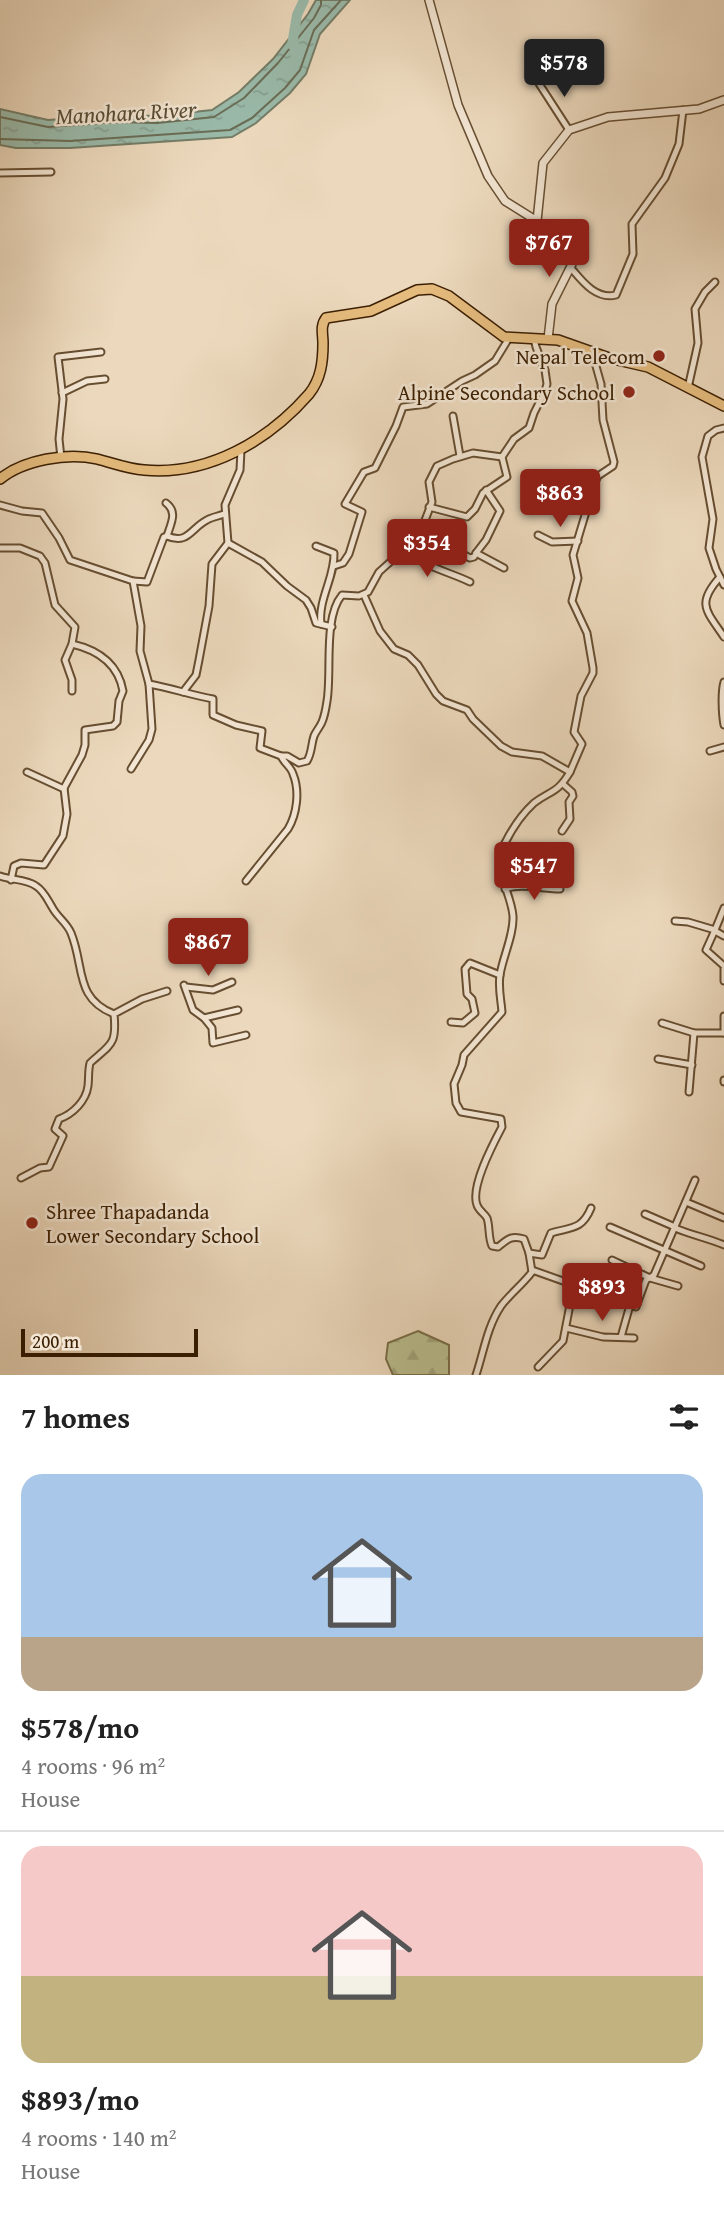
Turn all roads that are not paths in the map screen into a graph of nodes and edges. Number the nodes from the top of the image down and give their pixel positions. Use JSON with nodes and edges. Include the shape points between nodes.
{"nodes":[{"id":1,"x":429,"y":0,"type":"edge"},
{"id":2,"x":538,"y":82,"type":"dead end"},
{"id":3,"x":724,"y":100,"type":"edge"},
{"id":4,"x":683,"y":110,"type":"junction"},
{"id":5,"x":569,"y":130,"type":"junction"},
{"id":6,"x":51,"y":172,"type":"dead end"},
{"id":7,"x":0,"y":173,"type":"edge"},
{"id":8,"x":537,"y":221,"type":"junction"},
{"id":9,"x":571,"y":268,"type":"junction"},
{"id":10,"x":715,"y":282,"type":"dead end"},
{"id":11,"x":509,"y":338,"type":"junction"},
{"id":12,"x":534,"y":339,"type":"junction"},
{"id":13,"x":548,"y":339,"type":"junction"},
{"id":14,"x":101,"y":352,"type":"dead end"},
{"id":15,"x":592,"y":352,"type":"junction"},
{"id":16,"x":105,"y":379,"type":"dead end"},
{"id":17,"x":688,"y":388,"type":"junction"},
{"id":18,"x":62,"y":393,"type":"junction"},
{"id":19,"x":724,"y":406,"type":"edge"},
{"id":20,"x":453,"y":416,"type":"dead end"},
{"id":21,"x":724,"y":428,"type":"edge"},
{"id":22,"x":241,"y":450,"type":"junction"},
{"id":23,"x":460,"y":457,"type":"junction"},
{"id":24,"x":502,"y":457,"type":"junction"},
{"id":25,"x":61,"y":458,"type":"junction"},
{"id":26,"x":0,"y":479,"type":"edge"},
{"id":27,"x":486,"y":490,"type":"junction"},
{"id":28,"x":166,"y":503,"type":"dead end"},
{"id":29,"x":0,"y":505,"type":"edge"},
{"id":30,"x":429,"y":507,"type":"junction"},
{"id":31,"x":224,"y":514,"type":"junction"},
{"id":32,"x":538,"y":535,"type":"dead end"},
{"id":33,"x":167,"y":536,"type":"junction"},
{"id":34,"x":419,"y":536,"type":"junction"},
{"id":35,"x":578,"y":541,"type":"junction"},
{"id":36,"x":228,"y":543,"type":"junction"},
{"id":37,"x":317,"y":546,"type":"dead end"},
{"id":38,"x":0,"y":548,"type":"edge"},
{"id":39,"x":404,"y":548,"type":"junction"},
{"id":40,"x":477,"y":553,"type":"junction"},
{"id":41,"x":334,"y":566,"type":"junction"},
{"id":42,"x":504,"y":568,"type":"dead end"},
{"id":43,"x":720,"y":577,"type":"junction"},
{"id":44,"x":133,"y":581,"type":"junction"},
{"id":45,"x":470,"y":582,"type":"dead end"},
{"id":46,"x":724,"y":584,"type":"edge"},
{"id":47,"x":364,"y":595,"type":"junction"},
{"id":48,"x":321,"y":625,"type":"junction"},
{"id":49,"x":331,"y":627,"type":"junction"},
{"id":50,"x":724,"y":637,"type":"edge"},
{"id":51,"x":72,"y":644,"type":"junction"},
{"id":52,"x":724,"y":682,"type":"edge"},
{"id":53,"x":149,"y":684,"type":"junction"},
{"id":54,"x":72,"y":691,"type":"dead end"},
{"id":55,"x":183,"y":692,"type":"junction"},
{"id":56,"x":724,"y":725,"type":"edge"},
{"id":57,"x":724,"y":747,"type":"edge"},
{"id":58,"x":710,"y":751,"type":"dead end"},
{"id":59,"x":281,"y":756,"type":"junction"},
{"id":60,"x":131,"y":769,"type":"dead end"},
{"id":61,"x":27,"y":772,"type":"dead end"},
{"id":62,"x":570,"y":772,"type":"junction"},
{"id":63,"x":563,"y":784,"type":"junction"},
{"id":64,"x":64,"y":789,"type":"junction"},
{"id":65,"x":562,"y":831,"type":"dead end"},
{"id":66,"x":0,"y":876,"type":"edge"},
{"id":67,"x":11,"y":880,"type":"junction"},
{"id":68,"x":246,"y":881,"type":"dead end"},
{"id":69,"x":505,"y":889,"type":"junction"},
{"id":70,"x":560,"y":889,"type":"dead end"},
{"id":71,"x":724,"y":908,"type":"edge"},
{"id":72,"x":675,"y":921,"type":"dead end"},
{"id":73,"x":715,"y":930,"type":"junction"},
{"id":74,"x":724,"y":936,"type":"edge"},
{"id":75,"x":724,"y":967,"type":"edge"},
{"id":76,"x":500,"y":975,"type":"junction"},
{"id":77,"x":724,"y":981,"type":"edge"},
{"id":78,"x":232,"y":982,"type":"dead end"},
{"id":79,"x":167,"y":991,"type":"dead end"},
{"id":80,"x":238,"y":1010,"type":"dead end"},
{"id":81,"x":114,"y":1014,"type":"junction"},
{"id":82,"x":204,"y":1018,"type":"junction"},
{"id":83,"x":724,"y":1018,"type":"edge"},
{"id":84,"x":450,"y":1022,"type":"dead end"},
{"id":85,"x":662,"y":1023,"type":"dead end"},
{"id":86,"x":694,"y":1032,"type":"junction"},
{"id":87,"x":724,"y":1033,"type":"edge"},
{"id":88,"x":246,"y":1035,"type":"dead end"},
{"id":89,"x":658,"y":1059,"type":"dead end"},
{"id":90,"x":692,"y":1065,"type":"junction"},
{"id":91,"x":689,"y":1092,"type":"dead end"},
{"id":92,"x":21,"y":1178,"type":"dead end"},
{"id":93,"x":695,"y":1180,"type":"dead end"},
{"id":94,"x":686,"y":1202,"type":"junction"},
{"id":95,"x":591,"y":1208,"type":"dead end"},
{"id":96,"x":645,"y":1214,"type":"dead end"},
{"id":97,"x":724,"y":1218,"type":"edge"},
{"id":98,"x":610,"y":1227,"type":"dead end"},
{"id":99,"x":675,"y":1227,"type":"junction"},
{"id":100,"x":724,"y":1245,"type":"edge"},
{"id":101,"x":665,"y":1251,"type":"junction"},
{"id":102,"x":529,"y":1252,"type":"junction"},
{"id":103,"x":612,"y":1260,"type":"dead end"},
{"id":104,"x":701,"y":1266,"type":"dead end"},
{"id":105,"x":532,"y":1270,"type":"junction"},
{"id":106,"x":650,"y":1278,"type":"junction"},
{"id":107,"x":574,"y":1284,"type":"junction"},
{"id":108,"x":678,"y":1286,"type":"dead end"},
{"id":109,"x":630,"y":1305,"type":"junction"},
{"id":110,"x":566,"y":1328,"type":"junction"},
{"id":111,"x":621,"y":1337,"type":"junction"},
{"id":112,"x":634,"y":1339,"type":"dead end"},
{"id":113,"x":538,"y":1367,"type":"dead end"},
{"id":114,"x":476,"y":1375,"type":"edge"}],
"edges":[{"from":1,"to":8,"type":"street","via":[[458,105],[488,176],[505,201]]},
{"from":2,"to":5,"type":"street"},
{"from":3,"to":4,"type":"street"},
{"from":4,"to":5,"type":"street","via":[[608,117]]},
{"from":4,"to":9,"type":"street","via":[[679,144],[666,178],[632,224],[633,254],[616,295],[603,296]]},
{"from":5,"to":8,"type":"street","via":[[543,163]]},
{"from":6,"to":7,"type":"street"},
{"from":8,"to":9,"type":"street","via":[[565,250]]},
{"from":9,"to":13,"type":"street","via":[[555,296]]},
{"from":10,"to":17,"type":"street","via":[[695,309],[698,343]]},
{"from":11,"to":12,"type":"main road"},
{"from":11,"to":22,"type":"main road","via":[[459,302],[432,289],[417,290],[371,312],[330,316],[323,322],[318,380],[295,408]]},
{"from":11,"to":41,"type":"street","via":[[495,361],[475,375],[427,404],[403,407],[375,468],[364,472],[345,504],[362,512],[349,554]]},
{"from":12,"to":13,"type":"main road"},
{"from":12,"to":24,"type":"street","via":[[547,384],[529,428]]},
{"from":13,"to":15,"type":"main road"},
{"from":14,"to":18,"type":"street","via":[[58,357]]},
{"from":15,"to":17,"type":"main road","via":[[648,367]]},
{"from":15,"to":35,"type":"street","via":[[614,462],[596,478]]},
{"from":16,"to":18,"type":"street"},
{"from":17,"to":19,"type":"main road"},
{"from":18,"to":25,"type":"street"},
{"from":20,"to":23,"type":"street"},
{"from":21,"to":43,"type":"street","via":[[708,436],[702,457],[713,519],[709,548]]},
{"from":22,"to":25,"type":"main road","via":[[202,464],[150,471],[82,457]]},
{"from":22,"to":31,"type":"street","via":[[240,470]]},
{"from":23,"to":24,"type":"street","via":[[473,453]]},
{"from":23,"to":30,"type":"street","via":[[433,471]]},
{"from":24,"to":27,"type":"street","via":[[507,477]]},
{"from":25,"to":26,"type":"main road","via":[[25,465]]},
{"from":27,"to":30,"type":"street","via":[[467,517]]},
{"from":27,"to":40,"type":"street","via":[[500,511]]},
{"from":28,"to":33,"type":"street","via":[[173,513]]},
{"from":29,"to":44,"type":"street","via":[[42,513],[69,560]]},
{"from":30,"to":34,"type":"street"},
{"from":31,"to":33,"type":"street","via":[[206,520],[179,540]]},
{"from":31,"to":36,"type":"street"},
{"from":32,"to":35,"type":"street","via":[[552,542]]},
{"from":33,"to":44,"type":"street","via":[[147,582]]},
{"from":34,"to":39,"type":"street"},
{"from":34,"to":40,"type":"street","via":[[470,558]]},
{"from":35,"to":62,"type":"street","via":[[573,555],[578,578],[572,601],[587,633],[593,673],[581,696],[574,732],[582,744]]},
{"from":36,"to":48,"type":"street","via":[[262,562],[312,608]]},
{"from":36,"to":55,"type":"street","via":[[213,561],[200,660],[196,675]]},
{"from":37,"to":41,"type":"street","via":[[334,553]]},
{"from":38,"to":51,"type":"street","via":[[40,556],[55,605],[75,627]]},
{"from":39,"to":45,"type":"street","via":[[411,556]]},
{"from":39,"to":47,"type":"street"},
{"from":40,"to":42,"type":"street"},
{"from":41,"to":48,"type":"street","via":[[319,611]]},
{"from":43,"to":46,"type":"street"},
{"from":43,"to":50,"type":"street","via":[[705,601]]},
{"from":44,"to":53,"type":"street","via":[[141,626],[139,651]]},
{"from":47,"to":49,"type":"street","via":[[342,595]]},
{"from":47,"to":62,"type":"street","via":[[380,631],[394,649],[418,665],[443,701],[467,709],[501,746],[542,756]]},
{"from":48,"to":49,"type":"street"},
{"from":49,"to":59,"type":"street","via":[[327,703],[309,757],[299,763]]},
{"from":51,"to":54,"type":"street","via":[[65,660]]},
{"from":51,"to":64,"type":"street","via":[[90,649],[115,667],[123,691],[115,725],[85,730],[82,755]]},
{"from":52,"to":56,"type":"street"},
{"from":53,"to":55,"type":"street"},
{"from":53,"to":60,"type":"street","via":[[152,729]]},
{"from":55,"to":59,"type":"street","via":[[213,699],[213,715],[262,731],[261,748]]},
{"from":57,"to":58,"type":"street"},
{"from":59,"to":68,"type":"street","via":[[296,783],[294,820]]},
{"from":61,"to":64,"type":"street"},
{"from":62,"to":63,"type":"street"},
{"from":63,"to":65,"type":"street","via":[[573,796],[570,819]]},
{"from":63,"to":69,"type":"street","via":[[533,804],[505,844],[500,867]]},
{"from":64,"to":67,"type":"street","via":[[67,814],[61,840],[44,865],[14,866]]},
{"from":66,"to":67,"type":"street"},
{"from":67,"to":81,"type":"street","via":[[34,884],[46,895],[71,933],[91,1000]]},
{"from":69,"to":70,"type":"street"},
{"from":69,"to":76,"type":"street","via":[[513,921]]},
{"from":71,"to":73,"type":"street"},
{"from":72,"to":73,"type":"street"},
{"from":73,"to":74,"type":"street"},
{"from":73,"to":75,"type":"street","via":[[706,950]]},
{"from":75,"to":77,"type":"street"},
{"from":76,"to":84,"type":"street","via":[[470,964],[467,994],[475,1013],[463,1023]]},
{"from":76,"to":102,"type":"street","via":[[502,1012],[466,1051],[454,1088],[461,1112],[502,1121],[475,1196],[487,1220],[489,1241],[498,1247],[516,1237],[524,1240]]},
{"from":78,"to":82,"type":"street","via":[[213,990],[185,986],[193,1010]]},
{"from":79,"to":81,"type":"street"},
{"from":80,"to":82,"type":"street"},
{"from":81,"to":92,"type":"street","via":[[114,1036],[107,1050],[90,1063],[84,1098],[54,1129],[63,1136],[49,1167]]},
{"from":82,"to":88,"type":"street","via":[[212,1028],[213,1043]]},
{"from":83,"to":87,"type":"street"},
{"from":85,"to":86,"type":"street"},
{"from":86,"to":87,"type":"street"},
{"from":86,"to":90,"type":"street"},
{"from":89,"to":90,"type":"street"},
{"from":90,"to":91,"type":"street"},
{"from":93,"to":94,"type":"street"},
{"from":94,"to":97,"type":"street"},
{"from":94,"to":99,"type":"street"},
{"from":95,"to":102,"type":"street","via":[[578,1226],[551,1233],[542,1255]]},
{"from":96,"to":99,"type":"street"},
{"from":98,"to":101,"type":"street"},
{"from":99,"to":100,"type":"street"},
{"from":99,"to":101,"type":"street"},
{"from":101,"to":104,"type":"street"},
{"from":101,"to":106,"type":"street"},
{"from":102,"to":105,"type":"street"},
{"from":103,"to":106,"type":"street"},
{"from":105,"to":107,"type":"street"},
{"from":105,"to":114,"type":"street","via":[[501,1306]]},
{"from":106,"to":108,"type":"street"},
{"from":106,"to":109,"type":"street","via":[[636,1307]]},
{"from":107,"to":109,"type":"street"},
{"from":107,"to":110,"type":"street"},
{"from":109,"to":111,"type":"street"},
{"from":110,"to":111,"type":"street"},
{"from":110,"to":113,"type":"street","via":[[561,1344]]},
{"from":111,"to":112,"type":"street"}]}
